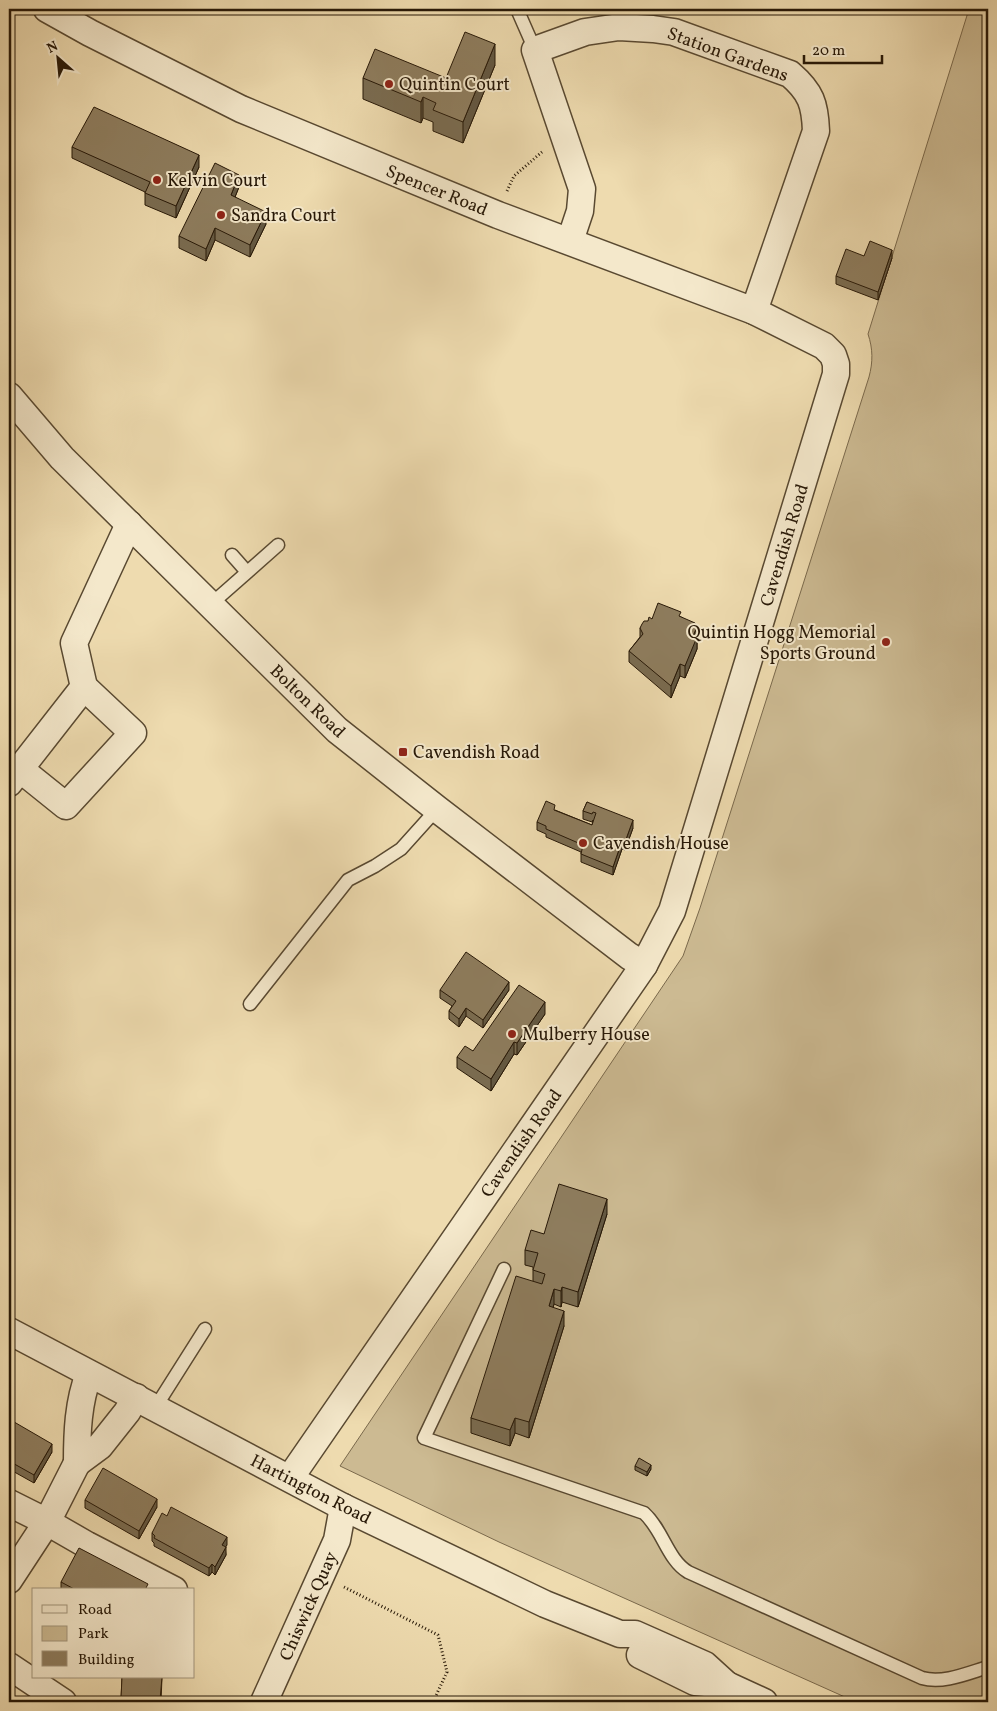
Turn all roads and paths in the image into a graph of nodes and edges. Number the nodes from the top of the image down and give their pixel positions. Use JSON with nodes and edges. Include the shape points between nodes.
{"nodes":[{"id":1,"x":47,"y":9,"type":"edge"},
{"id":2,"x":517,"y":9,"type":"edge"},
{"id":3,"x":535,"y":50,"type":"junction"},
{"id":4,"x":566,"y":143,"type":"junction"},
{"id":5,"x":498,"y":215,"type":"junction"},
{"id":6,"x":570,"y":241,"type":"junction"},
{"id":7,"x":754,"y":311,"type":"junction"},
{"id":8,"x":833,"y":355,"type":"joint"},
{"id":9,"x":9,"y":396,"type":"edge"},
{"id":10,"x":129,"y":524,"type":"junction"},
{"id":11,"x":278,"y":545,"type":"dead end"},
{"id":12,"x":232,"y":555,"type":"dead end"},
{"id":13,"x":248,"y":572,"type":"junction"},
{"id":14,"x":210,"y":605,"type":"junction"},
{"id":15,"x":84,"y":687,"type":"junction"},
{"id":16,"x":14,"y":776,"type":"edge"},
{"id":17,"x":437,"y":809,"type":"junction"},
{"id":18,"x":644,"y":965,"type":"junction"},
{"id":19,"x":250,"y":1004,"type":"dead end"},
{"id":20,"x":504,"y":1269,"type":"dead end"},
{"id":21,"x":205,"y":1329,"type":"dead end"},
{"id":22,"x":9,"y":1331,"type":"edge"},
{"id":23,"x":89,"y":1374,"type":"junction"},
{"id":24,"x":145,"y":1402,"type":"junction"},
{"id":25,"x":77,"y":1463,"type":"junction"},
{"id":26,"x":290,"y":1478,"type":"junction"},
{"id":27,"x":9,"y":1503,"type":"edge"},
{"id":28,"x":343,"y":1507,"type":"junction"},
{"id":29,"x":47,"y":1522,"type":"junction"},
{"id":30,"x":322,"y":1576,"type":"junction"},
{"id":31,"x":9,"y":1580,"type":"edge"},
{"id":32,"x":170,"y":1588,"type":"edge"},
{"id":33,"x":9,"y":1666,"type":"edge"},
{"id":34,"x":988,"y":1667,"type":"edge"},
{"id":35,"x":63,"y":1702,"type":"edge"},
{"id":36,"x":264,"y":1702,"type":"edge"},
{"id":37,"x":433,"y":1702,"type":"edge"},
{"id":38,"x":764,"y":1702,"type":"edge"}],
"edges":[{"from":1,"to":5,"type":"street","name":"Spencer Road","via":[[241,109]]},
{"from":2,"to":3,"type":"lane"},
{"from":3,"to":4,"type":"street"},
{"from":3,"to":7,"type":"street","name":"Station Gardens","via":[[584,32],[619,27],[653,29],[674,32],[790,74],[802,84],[812,101],[816,131]]},
{"from":4,"to":5,"type":"path","via":[[550,147],[514,176]]},
{"from":4,"to":6,"type":"street","via":[[582,189],[580,211]]},
{"from":5,"to":6,"type":"street","name":"Spencer Road"},
{"from":6,"to":7,"type":"street","name":"Spencer Road"},
{"from":7,"to":8,"type":"street","name":"Spencer Road","via":[[824,346]]},
{"from":8,"to":18,"type":"street","name":"Cavendish Road","via":[[836,374],[672,911]]},
{"from":9,"to":10,"type":"street","name":"Bolton Road","via":[[62,458]]},
{"from":10,"to":14,"type":"street","name":"Bolton Road"},
{"from":10,"to":15,"type":"street","via":[[74,643]]},
{"from":11,"to":13,"type":"lane"},
{"from":12,"to":13,"type":"lane"},
{"from":13,"to":14,"type":"lane"},
{"from":14,"to":17,"type":"street","name":"Bolton Road","via":[[337,730]]},
{"from":15,"to":16,"type":"street"},
{"from":15,"to":16,"type":"street","via":[[133,733],[66,806]]},
{"from":17,"to":18,"type":"street","name":"Bolton Road"},
{"from":17,"to":19,"type":"lane","via":[[401,849],[348,880]]},
{"from":18,"to":26,"type":"street","name":"Cavendish Road"},
{"from":20,"to":34,"type":"lane","via":[[424,1438],[644,1513],[657,1527],[681,1567],[922,1678],[940,1680]]},
{"from":21,"to":24,"type":"lane"},
{"from":22,"to":23,"type":"street","name":"Hartington Road"},
{"from":23,"to":24,"type":"street","name":"Hartington Road"},
{"from":23,"to":25,"type":"street","via":[[82,1392]]},
{"from":24,"to":25,"type":"street","via":[[127,1412],[100,1446]]},
{"from":24,"to":26,"type":"street","name":"Hartington Road"},
{"from":25,"to":29,"type":"street"},
{"from":26,"to":28,"type":"street","name":"Hartington Road"},
{"from":27,"to":29,"type":"street"},
{"from":28,"to":30,"type":"street","name":"Chiswick Quay","via":[[337,1540]]},
{"from":28,"to":38,"type":"street","name":"Hartington Road","via":[[545,1604],[620,1634],[635,1634],[704,1665],[727,1685]]},
{"from":29,"to":31,"type":"street"},
{"from":29,"to":32,"type":"street"},
{"from":30,"to":36,"type":"street","name":"Chiswick Quay"},
{"from":30,"to":37,"type":"path","via":[[438,1634],[447,1672]]},
{"from":33,"to":35,"type":"street"}]}
